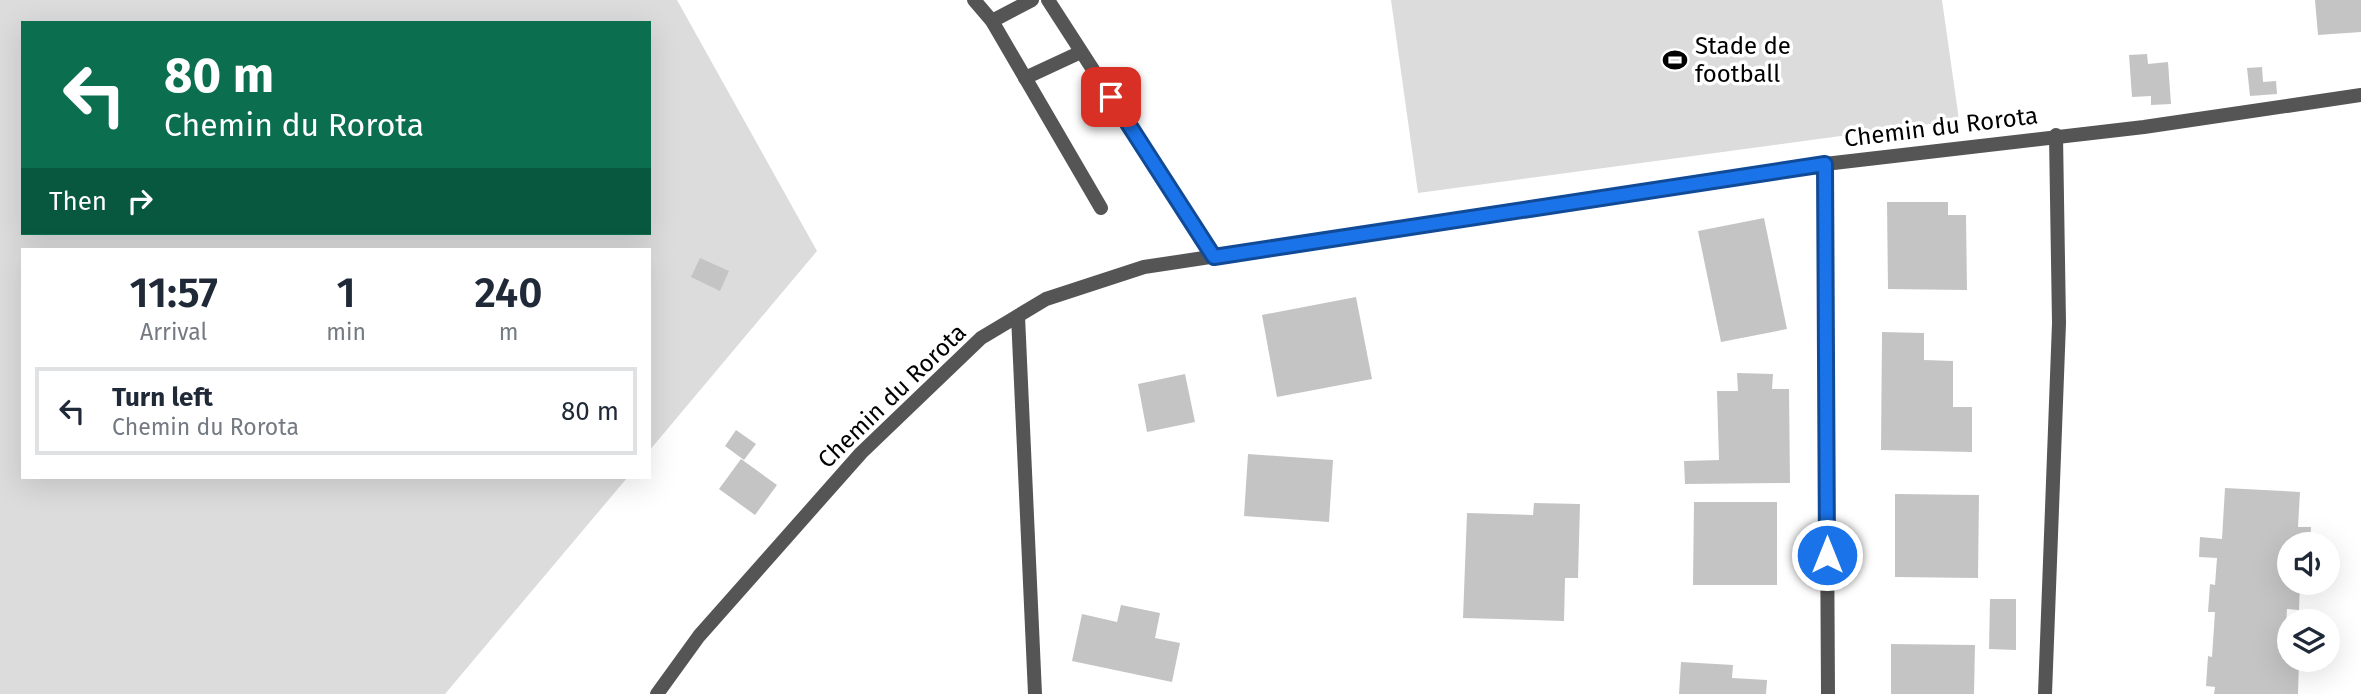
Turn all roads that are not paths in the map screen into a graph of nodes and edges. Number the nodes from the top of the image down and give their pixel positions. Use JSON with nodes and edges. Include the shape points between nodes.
{"nodes":[{"id":1,"x":974,"y":0,"type":"edge"},
{"id":2,"x":1032,"y":0,"type":"edge"},
{"id":3,"x":1048,"y":0,"type":"edge"},
{"id":4,"x":992,"y":21,"type":"junction"},
{"id":5,"x":1081,"y":52,"type":"junction"},
{"id":6,"x":1025,"y":78,"type":"junction"},
{"id":7,"x":2361,"y":95,"type":"edge"},
{"id":8,"x":2056,"y":135,"type":"junction"},
{"id":9,"x":1825,"y":164,"type":"junction"},
{"id":10,"x":1101,"y":208,"type":"dead end"},
{"id":11,"x":1214,"y":257,"type":"junction"},
{"id":12,"x":1018,"y":316,"type":"junction"},
{"id":13,"x":657,"y":694,"type":"edge"},
{"id":14,"x":1035,"y":694,"type":"edge"},
{"id":15,"x":1828,"y":694,"type":"edge"},
{"id":16,"x":2045,"y":694,"type":"edge"}],
"edges":[{"from":1,"to":4,"type":"street"},
{"from":2,"to":4,"type":"street"},
{"from":3,"to":5,"type":"street"},
{"from":4,"to":6,"type":"street"},
{"from":5,"to":6,"type":"street"},
{"from":5,"to":11,"type":"street"},
{"from":6,"to":10,"type":"street"},
{"from":7,"to":8,"type":"street","name":"Chemin du Rorota","via":[[2144,127]]},
{"from":8,"to":9,"type":"street","name":"Chemin du Rorota"},
{"from":8,"to":16,"type":"street","via":[[2059,323]]},
{"from":9,"to":11,"type":"street","name":"Chemin du Rorota"},
{"from":9,"to":15,"type":"street"},
{"from":11,"to":12,"type":"street","name":"Chemin du Rorota","via":[[1144,267],[1046,299]]},
{"from":12,"to":13,"type":"street","name":"Chemin du Rorota","via":[[981,338],[861,453],[699,636]]},
{"from":12,"to":14,"type":"street"}]}
